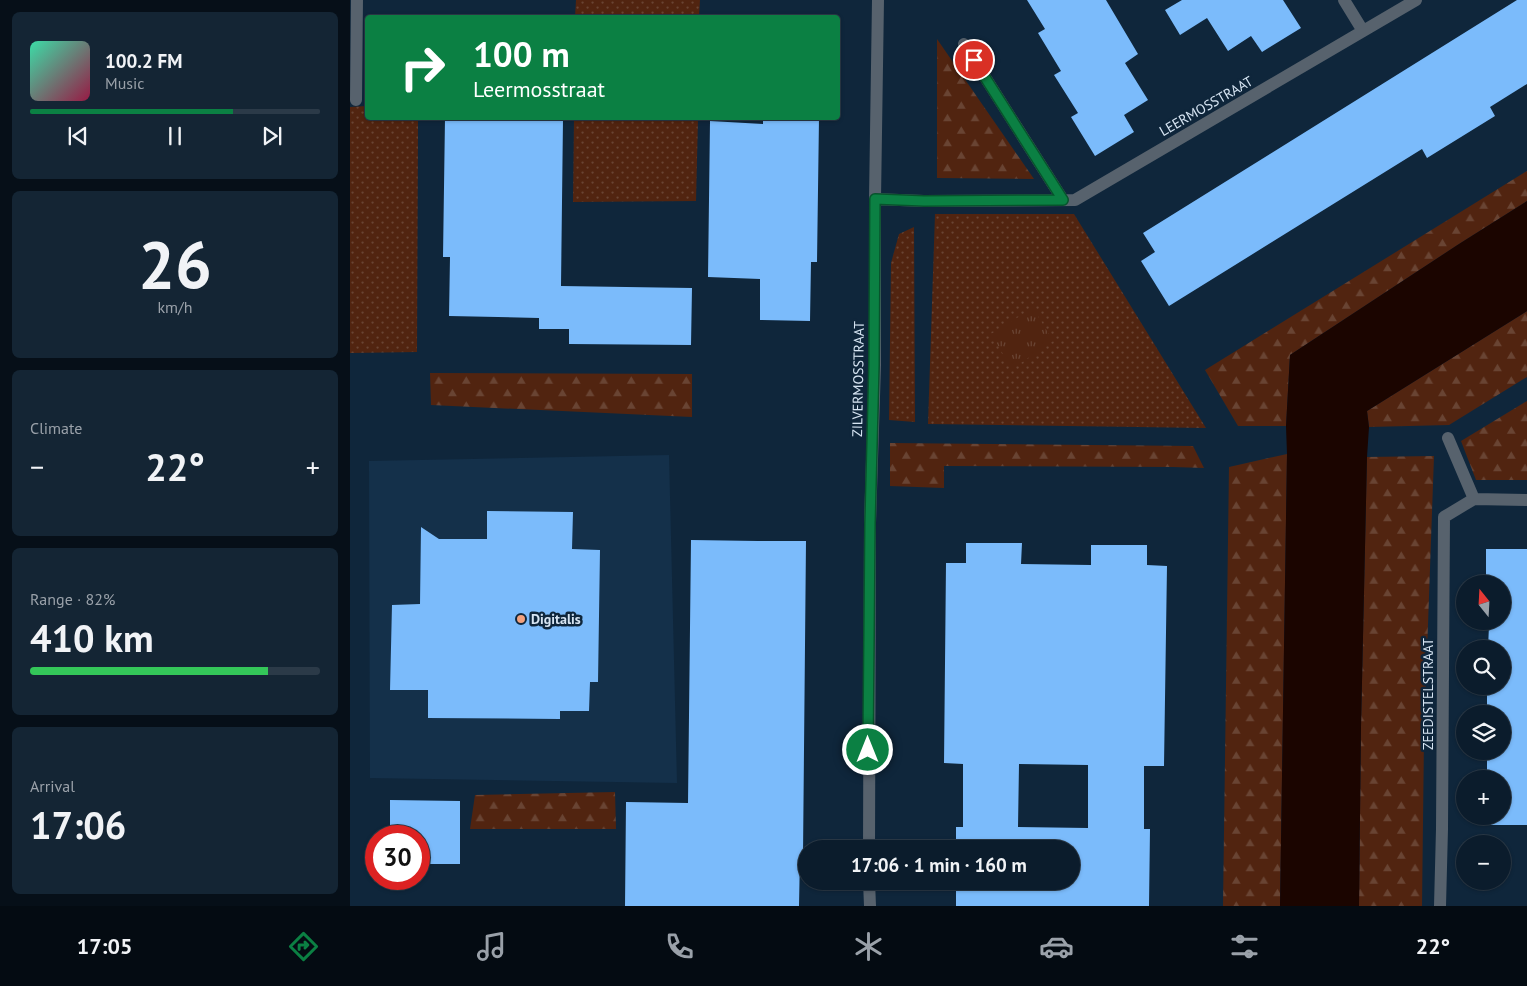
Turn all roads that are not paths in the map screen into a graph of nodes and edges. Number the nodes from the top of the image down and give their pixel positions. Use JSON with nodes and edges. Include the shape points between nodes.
{"nodes":[{"id":1,"x":356,"y":0,"type":"edge"},
{"id":2,"x":878,"y":0,"type":"edge"},
{"id":3,"x":1344,"y":0,"type":"edge"},
{"id":4,"x":1416,"y":0,"type":"edge"},
{"id":5,"x":1363,"y":31,"type":"junction"},
{"id":6,"x":964,"y":44,"type":"dead end"},
{"id":7,"x":356,"y":100,"type":"dead end"},
{"id":8,"x":875,"y":199,"type":"junction"},
{"id":9,"x":1063,"y":200,"type":"junction"},
{"id":10,"x":1448,"y":438,"type":"dead end"},
{"id":11,"x":1474,"y":499,"type":"junction"},
{"id":12,"x":1527,"y":500,"type":"edge"},
{"id":13,"x":869,"y":840,"type":"edge"},
{"id":14,"x":869,"y":890,"type":"edge"},
{"id":15,"x":870,"y":906,"type":"edge"},
{"id":16,"x":1440,"y":906,"type":"edge"}],
"edges":[{"from":1,"to":7,"type":"street"},
{"from":2,"to":8,"type":"street","name":"ZILVERMOSSTRAAT"},
{"from":3,"to":5,"type":"street"},
{"from":4,"to":5,"type":"street","name":"LEERMOSSTRAAT"},
{"from":5,"to":9,"type":"street","name":"LEERMOSSTRAAT","via":[[1075,200]]},
{"from":6,"to":9,"type":"street"},
{"from":8,"to":9,"type":"street","name":"LEERMOSSTRAAT"},
{"from":8,"to":13,"type":"street","name":"ZILVERMOSSTRAAT"},
{"from":10,"to":11,"type":"street"},
{"from":11,"to":12,"type":"street"},
{"from":11,"to":16,"type":"street","name":"ZEEDISTELSTRAAT","via":[[1444,517]]},
{"from":14,"to":15,"type":"street"}]}
